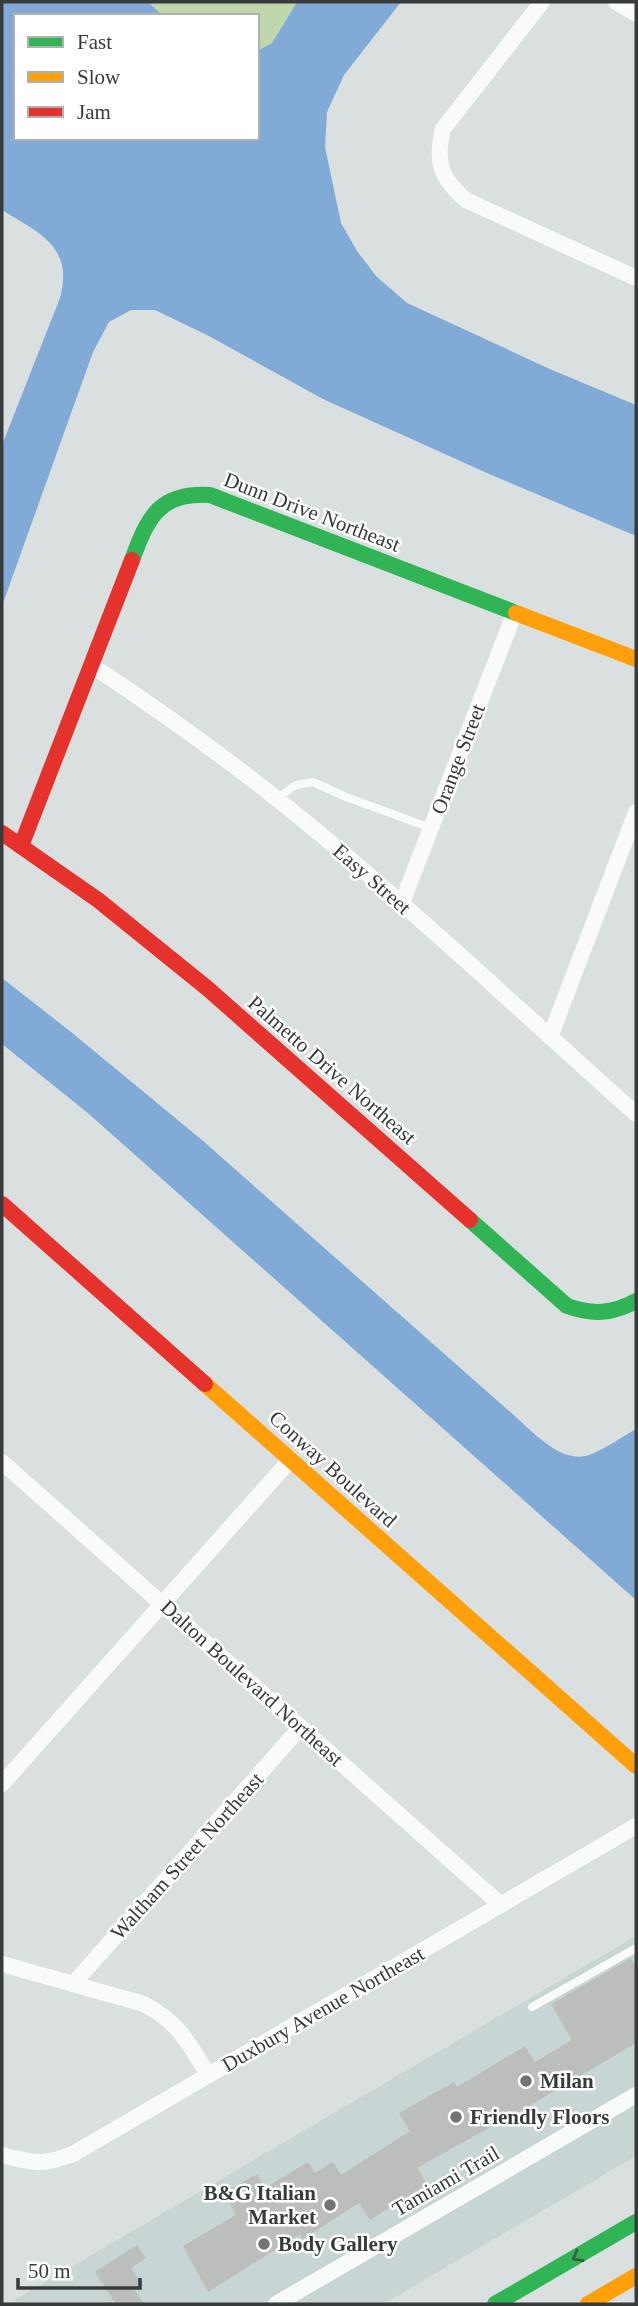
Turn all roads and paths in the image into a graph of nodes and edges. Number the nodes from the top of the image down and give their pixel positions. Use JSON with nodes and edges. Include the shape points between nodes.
{"nodes":[{"id":1,"x":542,"y":2,"type":"edge"},
{"id":2,"x":616,"y":2,"type":"edge"},
{"id":3,"x":636,"y":13,"type":"edge"},
{"id":4,"x":636,"y":278,"type":"edge"},
{"id":5,"x":514,"y":612,"type":"junction"},
{"id":6,"x":636,"y":659,"type":"edge"},
{"id":7,"x":91,"y":665,"type":"junction"},
{"id":8,"x":277,"y":799,"type":"junction"},
{"id":9,"x":636,"y":813,"type":"edge"},
{"id":10,"x":431,"y":828,"type":"junction"},
{"id":11,"x":2,"y":833,"type":"edge"},
{"id":12,"x":21,"y":846,"type":"junction"},
{"id":13,"x":401,"y":905,"type":"junction"},
{"id":14,"x":550,"y":1037,"type":"junction"},
{"id":15,"x":636,"y":1114,"type":"edge"},
{"id":16,"x":2,"y":1204,"type":"edge"},
{"id":17,"x":636,"y":1301,"type":"edge"},
{"id":18,"x":290,"y":1459,"type":"junction"},
{"id":19,"x":5,"y":1471,"type":"edge"},
{"id":20,"x":162,"y":1604,"type":"junction"},
{"id":21,"x":301,"y":1727,"type":"junction"},
{"id":22,"x":636,"y":1766,"type":"edge"},
{"id":23,"x":2,"y":1784,"type":"edge"},
{"id":24,"x":636,"y":1826,"type":"edge"},
{"id":25,"x":501,"y":1905,"type":"junction"},
{"id":26,"x":636,"y":1948,"type":"edge"},
{"id":27,"x":2,"y":1964,"type":"edge"},
{"id":28,"x":73,"y":1984,"type":"junction"},
{"id":29,"x":532,"y":2007,"type":"dead end"},
{"id":30,"x":208,"y":2075,"type":"junction"},
{"id":31,"x":636,"y":2095,"type":"edge"},
{"id":32,"x":2,"y":2155,"type":"edge"},
{"id":33,"x":636,"y":2222,"type":"edge"},
{"id":34,"x":636,"y":2276,"type":"edge"},
{"id":35,"x":276,"y":2304,"type":"edge"},
{"id":36,"x":495,"y":2304,"type":"edge"},
{"id":37,"x":588,"y":2304,"type":"edge"}],
"edges":[{"from":1,"to":4,"type":"street","via":[[443,129],[438,149],[441,170],[450,187],[466,200]]},
{"from":2,"to":3,"type":"street"},
{"from":5,"to":6,"type":"street","name":"Dunn Drive Northeast"},
{"from":5,"to":7,"type":"street","name":"Dunn Drive Northeast","via":[[210,495],[190,493],[155,511],[144,528]]},
{"from":5,"to":10,"type":"street","name":"Orange Street"},
{"from":7,"to":8,"type":"street","name":"Easy Street","via":[[211,747]]},
{"from":7,"to":12,"type":"street","name":"Dunn Drive Northeast"},
{"from":8,"to":10,"type":"lane","via":[[296,785],[313,782]]},
{"from":8,"to":13,"type":"street","name":"Easy Street"},
{"from":9,"to":14,"type":"street"},
{"from":10,"to":13,"type":"street","name":"Orange Street"},
{"from":11,"to":12,"type":"street","name":"Palmetto Drive Northeast"},
{"from":12,"to":17,"type":"street","name":"Palmetto Drive Northeast","via":[[198,980],[567,1306],[606,1314]]},
{"from":13,"to":14,"type":"street","name":"Easy Street"},
{"from":14,"to":15,"type":"street","name":"Easy Street"},
{"from":16,"to":18,"type":"street","name":"Conway Boulevard"},
{"from":18,"to":20,"type":"street"},
{"from":18,"to":22,"type":"street","name":"Conway Boulevard"},
{"from":19,"to":20,"type":"street","name":"Dalton Boulevard Northeast"},
{"from":20,"to":21,"type":"street","name":"Dalton Boulevard Northeast"},
{"from":20,"to":23,"type":"street"},
{"from":21,"to":25,"type":"street","name":"Dalton Boulevard Northeast"},
{"from":21,"to":28,"type":"street","name":"Waltham Street Northeast"},
{"from":24,"to":25,"type":"street","name":"Duxbury Avenue Northeast"},
{"from":25,"to":30,"type":"street","name":"Duxbury Avenue Northeast"},
{"from":26,"to":29,"type":"lane"},
{"from":27,"to":28,"type":"street"},
{"from":28,"to":30,"type":"street","via":[[144,2004],[162,2014],[177,2027]]},
{"from":30,"to":32,"type":"street","name":"Duxbury Avenue Northeast","via":[[55,2161],[35,2164]]},
{"from":31,"to":35,"type":"street","name":"Tamiami Trail"},
{"from":33,"to":36,"type":"street","one_way":true},
{"from":34,"to":37,"type":"street"}]}
